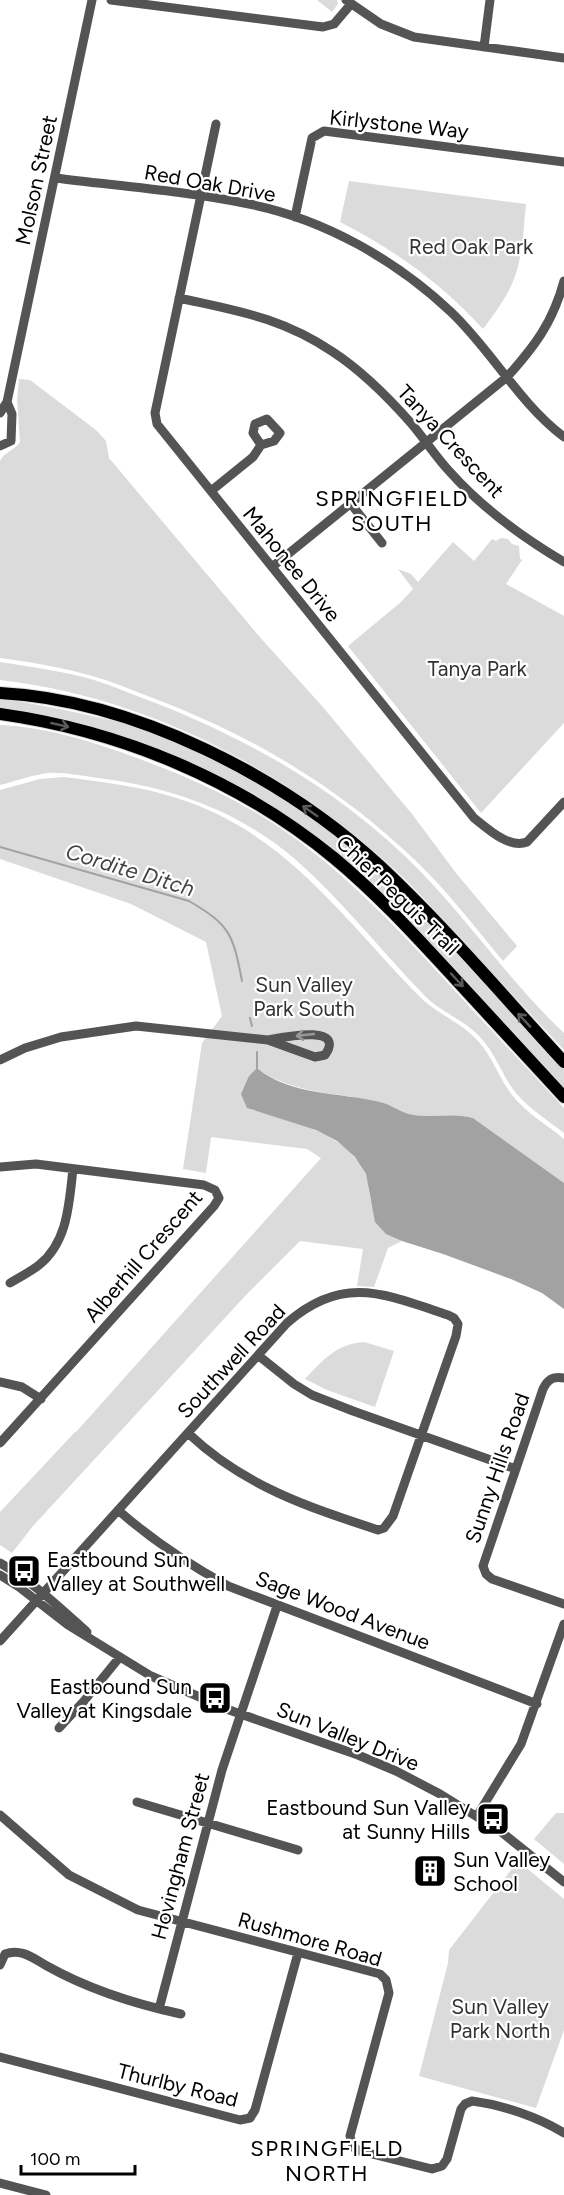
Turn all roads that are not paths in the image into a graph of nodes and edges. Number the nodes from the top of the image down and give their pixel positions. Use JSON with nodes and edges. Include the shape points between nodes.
{"nodes":[{"id":1,"x":92,"y":0,"type":"edge"},
{"id":2,"x":111,"y":0,"type":"edge"},
{"id":3,"x":490,"y":0,"type":"edge"},
{"id":4,"x":348,"y":2,"type":"edge"},
{"id":5,"x":484,"y":47,"type":"junction"},
{"id":6,"x":564,"y":58,"type":"edge"},
{"id":7,"x":216,"y":124,"type":"dead end"},
{"id":8,"x":564,"y":162,"type":"edge"},
{"id":9,"x":55,"y":178,"type":"junction"},
{"id":10,"x":201,"y":196,"type":"junction"},
{"id":11,"x":295,"y":216,"type":"junction"},
{"id":12,"x":564,"y":281,"type":"edge"},
{"id":13,"x":179,"y":298,"type":"junction"},
{"id":14,"x":507,"y":377,"type":"junction"},
{"id":15,"x":7,"y":402,"type":"junction"},
{"id":16,"x":0,"y":413,"type":"edge"},
{"id":17,"x":564,"y":437,"type":"edge"},
{"id":18,"x":425,"y":444,"type":"junction"},
{"id":19,"x":261,"y":445,"type":"dead end"},
{"id":20,"x":0,"y":446,"type":"edge"},
{"id":21,"x":211,"y":491,"type":"junction"},
{"id":22,"x":351,"y":504,"type":"junction"},
{"id":23,"x":382,"y":543,"type":"dead end"},
{"id":24,"x":564,"y":562,"type":"edge"},
{"id":25,"x":272,"y":567,"type":"junction"},
{"id":26,"x":0,"y":688,"type":"edge"},
{"id":27,"x":0,"y":693,"type":"edge"},
{"id":28,"x":30,"y":695,"type":"junction"},
{"id":29,"x":1,"y":714,"type":"edge"},
{"id":30,"x":564,"y":802,"type":"edge"},
{"id":31,"x":268,"y":1040,"type":"junction"},
{"id":32,"x":0,"y":1060,"type":"edge"},
{"id":33,"x":564,"y":1062,"type":"edge"},
{"id":34,"x":564,"y":1097,"type":"edge"},
{"id":35,"x":0,"y":1167,"type":"edge"},
{"id":36,"x":73,"y":1169,"type":"junction"},
{"id":37,"x":10,"y":1283,"type":"dead end"},
{"id":38,"x":260,"y":1356,"type":"junction"},
{"id":39,"x":564,"y":1378,"type":"edge"},
{"id":40,"x":0,"y":1383,"type":"edge"},
{"id":41,"x":41,"y":1399,"type":"junction"},
{"id":42,"x":189,"y":1434,"type":"junction"},
{"id":43,"x":421,"y":1435,"type":"junction"},
{"id":44,"x":0,"y":1443,"type":"edge"},
{"id":45,"x":516,"y":1468,"type":"junction"},
{"id":46,"x":118,"y":1510,"type":"junction"},
{"id":47,"x":0,"y":1563,"type":"edge"},
{"id":48,"x":0,"y":1575,"type":"edge"},
{"id":49,"x":44,"y":1593,"type":"junction"},
{"id":50,"x":37,"y":1600,"type":"junction"},
{"id":51,"x":564,"y":1604,"type":"edge"},
{"id":52,"x":277,"y":1606,"type":"junction"},
{"id":53,"x":564,"y":1624,"type":"edge"},
{"id":54,"x":0,"y":1641,"type":"edge"},
{"id":55,"x":105,"y":1648,"type":"junction"},
{"id":56,"x":119,"y":1658,"type":"junction"},
{"id":57,"x":537,"y":1704,"type":"junction"},
{"id":58,"x":241,"y":1714,"type":"junction"},
{"id":59,"x":59,"y":1728,"type":"dead end"},
{"id":60,"x":137,"y":1802,"type":"dead end"},
{"id":61,"x":0,"y":1815,"type":"edge"},
{"id":62,"x":477,"y":1816,"type":"junction"},
{"id":63,"x":207,"y":1823,"type":"junction"},
{"id":64,"x":298,"y":1850,"type":"dead end"},
{"id":65,"x":564,"y":1882,"type":"edge"},
{"id":66,"x":180,"y":1922,"type":"junction"},
{"id":67,"x":298,"y":1953,"type":"junction"},
{"id":68,"x":0,"y":1965,"type":"edge"},
{"id":69,"x":159,"y":2009,"type":"junction"},
{"id":70,"x":182,"y":2014,"type":"dead end"},
{"id":71,"x":0,"y":2057,"type":"edge"},
{"id":72,"x":564,"y":2133,"type":"edge"},
{"id":73,"x":0,"y":2183,"type":"edge"},
{"id":74,"x":46,"y":2195,"type":"edge"}],
"edges":[{"from":1,"to":9,"type":"street","name":"Molson Street"},
{"from":2,"to":4,"type":"street","via":[[323,27],[334,24]]},
{"from":3,"to":5,"type":"street"},
{"from":4,"to":5,"type":"street","via":[[374,21],[403,34]]},
{"from":5,"to":6,"type":"street"},
{"from":7,"to":10,"type":"street","name":"Mahonee Drive"},
{"from":8,"to":11,"type":"street","name":"Kirlystone Way","via":[[324,131],[312,138]]},
{"from":9,"to":10,"type":"street","name":"Red Oak Drive"},
{"from":9,"to":15,"type":"street","name":"Molson Street"},
{"from":10,"to":11,"type":"street","name":"Red Oak Drive"},
{"from":10,"to":13,"type":"street","name":"Mahonee Drive"},
{"from":11,"to":14,"type":"street","name":"Red Oak Drive","via":[[369,251],[426,290],[478,341]]},
{"from":12,"to":14,"type":"street","via":[[558,304],[536,344]]},
{"from":13,"to":18,"type":"street","name":"Tanya Crescent","via":[[241,310],[315,341],[365,375]]},
{"from":13,"to":21,"type":"street","name":"Mahonee Drive","via":[[154,419]]},
{"from":14,"to":17,"type":"street","name":"Red Oak Drive"},
{"from":14,"to":18,"type":"street"},
{"from":15,"to":16,"type":"street","name":"Molson Street"},
{"from":15,"to":20,"type":"street","name":"Molson Street","via":[[12,414],[10,441]]},
{"from":18,"to":22,"type":"street"},
{"from":18,"to":24,"type":"street","name":"Tanya Crescent","via":[[452,475],[510,528]]},
{"from":19,"to":21,"type":"street"},
{"from":21,"to":25,"type":"street","name":"Mahonee Drive"},
{"from":22,"to":23,"type":"street"},
{"from":22,"to":25,"type":"street"},
{"from":25,"to":30,"type":"street","name":"Mahonee Drive","via":[[465,808],[485,827],[521,844]]},
{"from":26,"to":28,"type":"main road"},
{"from":27,"to":28,"type":"main road","name":"Chief Peguis Trail"},
{"from":33,"to":28,"type":"main road","name":"Chief Peguis Trail","one_way":true,"via":[[403,889],[308,809],[240,767],[169,734],[101,711]]},
{"from":29,"to":34,"type":"main road","name":"Chief Peguis Trail","one_way":true,"via":[[73,728],[155,754],[229,788],[290,825],[379,898]]},
{"from":31,"to":31,"type":"street","one_way":true,"via":[[315,1057],[324,1055],[328,1046],[323,1036],[312,1034]]},
{"from":31,"to":32,"type":"street","via":[[150,1026],[118,1027],[61,1037]]},
{"from":35,"to":36,"type":"street","name":"Alberhill Crescent","via":[[36,1164]]},
{"from":36,"to":37,"type":"street","via":[[63,1233],[40,1265]]},
{"from":36,"to":41,"type":"street","name":"Alberhill Crescent","via":[[204,1185],[215,1190],[219,1198]]},
{"from":38,"to":42,"type":"street","name":"Southwell Road"},
{"from":38,"to":43,"type":"street","via":[[312,1395]]},
{"from":38,"to":43,"type":"street","name":"Southwell Road","via":[[301,1311],[343,1293],[384,1294],[448,1315],[454,1318],[458,1330]]},
{"from":39,"to":45,"type":"street","name":"Sunny Hills Road","via":[[547,1381]]},
{"from":40,"to":41,"type":"street","via":[[22,1387]]},
{"from":41,"to":44,"type":"street","name":"Alberhill Crescent"},
{"from":42,"to":43,"type":"street","via":[[253,1482],[378,1530],[393,1516]]},
{"from":42,"to":46,"type":"street","name":"Southwell Road"},
{"from":43,"to":45,"type":"street"},
{"from":45,"to":51,"type":"street","name":"Sunny Hills Road","via":[[483,1566],[492,1579]]},
{"from":46,"to":49,"type":"street","name":"Southwell Road"},
{"from":46,"to":52,"type":"street","name":"Sage Wood Avenue","via":[[188,1564]]},
{"from":47,"to":49,"type":"street","name":"Sun Valley Drive"},
{"from":48,"to":50,"type":"street","name":"Sun Valley Drive"},
{"from":49,"to":50,"type":"street","name":"Southwell Road"},
{"from":49,"to":55,"type":"street","name":"Sun Valley Drive"},
{"from":50,"to":54,"type":"street","name":"Southwell Road"},
{"from":50,"to":55,"type":"street","name":"Sun Valley Drive"},
{"from":52,"to":57,"type":"street","name":"Sage Wood Avenue"},
{"from":52,"to":58,"type":"street","name":"Hovingham Street"},
{"from":53,"to":57,"type":"street"},
{"from":55,"to":56,"type":"street","name":"Sun Valley Drive"},
{"from":56,"to":58,"type":"street","name":"Sun Valley Drive","via":[[160,1681]]},
{"from":56,"to":59,"type":"street"},
{"from":57,"to":62,"type":"street","via":[[521,1744]]},
{"from":58,"to":62,"type":"street","name":"Sun Valley Drive","via":[[385,1766]]},
{"from":58,"to":63,"type":"street","name":"Hovingham Street"},
{"from":60,"to":63,"type":"street"},
{"from":61,"to":66,"type":"street","name":"Rushmore Road","via":[[69,1875],[138,1910]]},
{"from":62,"to":65,"type":"street","name":"Sun Valley Drive"},
{"from":63,"to":64,"type":"street"},
{"from":63,"to":66,"type":"street","name":"Hovingham Street"},
{"from":66,"to":67,"type":"street","name":"Rushmore Road"},
{"from":66,"to":69,"type":"street","name":"Hovingham Street"},
{"from":67,"to":71,"type":"street","name":"Thurlby Road","via":[[250,2118],[240,2120]]},
{"from":67,"to":72,"type":"street","name":"Rushmore Road","via":[[380,1974],[389,1986],[350,2136],[353,2147],[432,2169],[442,2166],[461,2109],[472,2101],[523,2114]]},
{"from":68,"to":69,"type":"street","via":[[5,1954],[14,1950],[85,1985]]},
{"from":69,"to":70,"type":"street"},
{"from":73,"to":74,"type":"street"}]}
